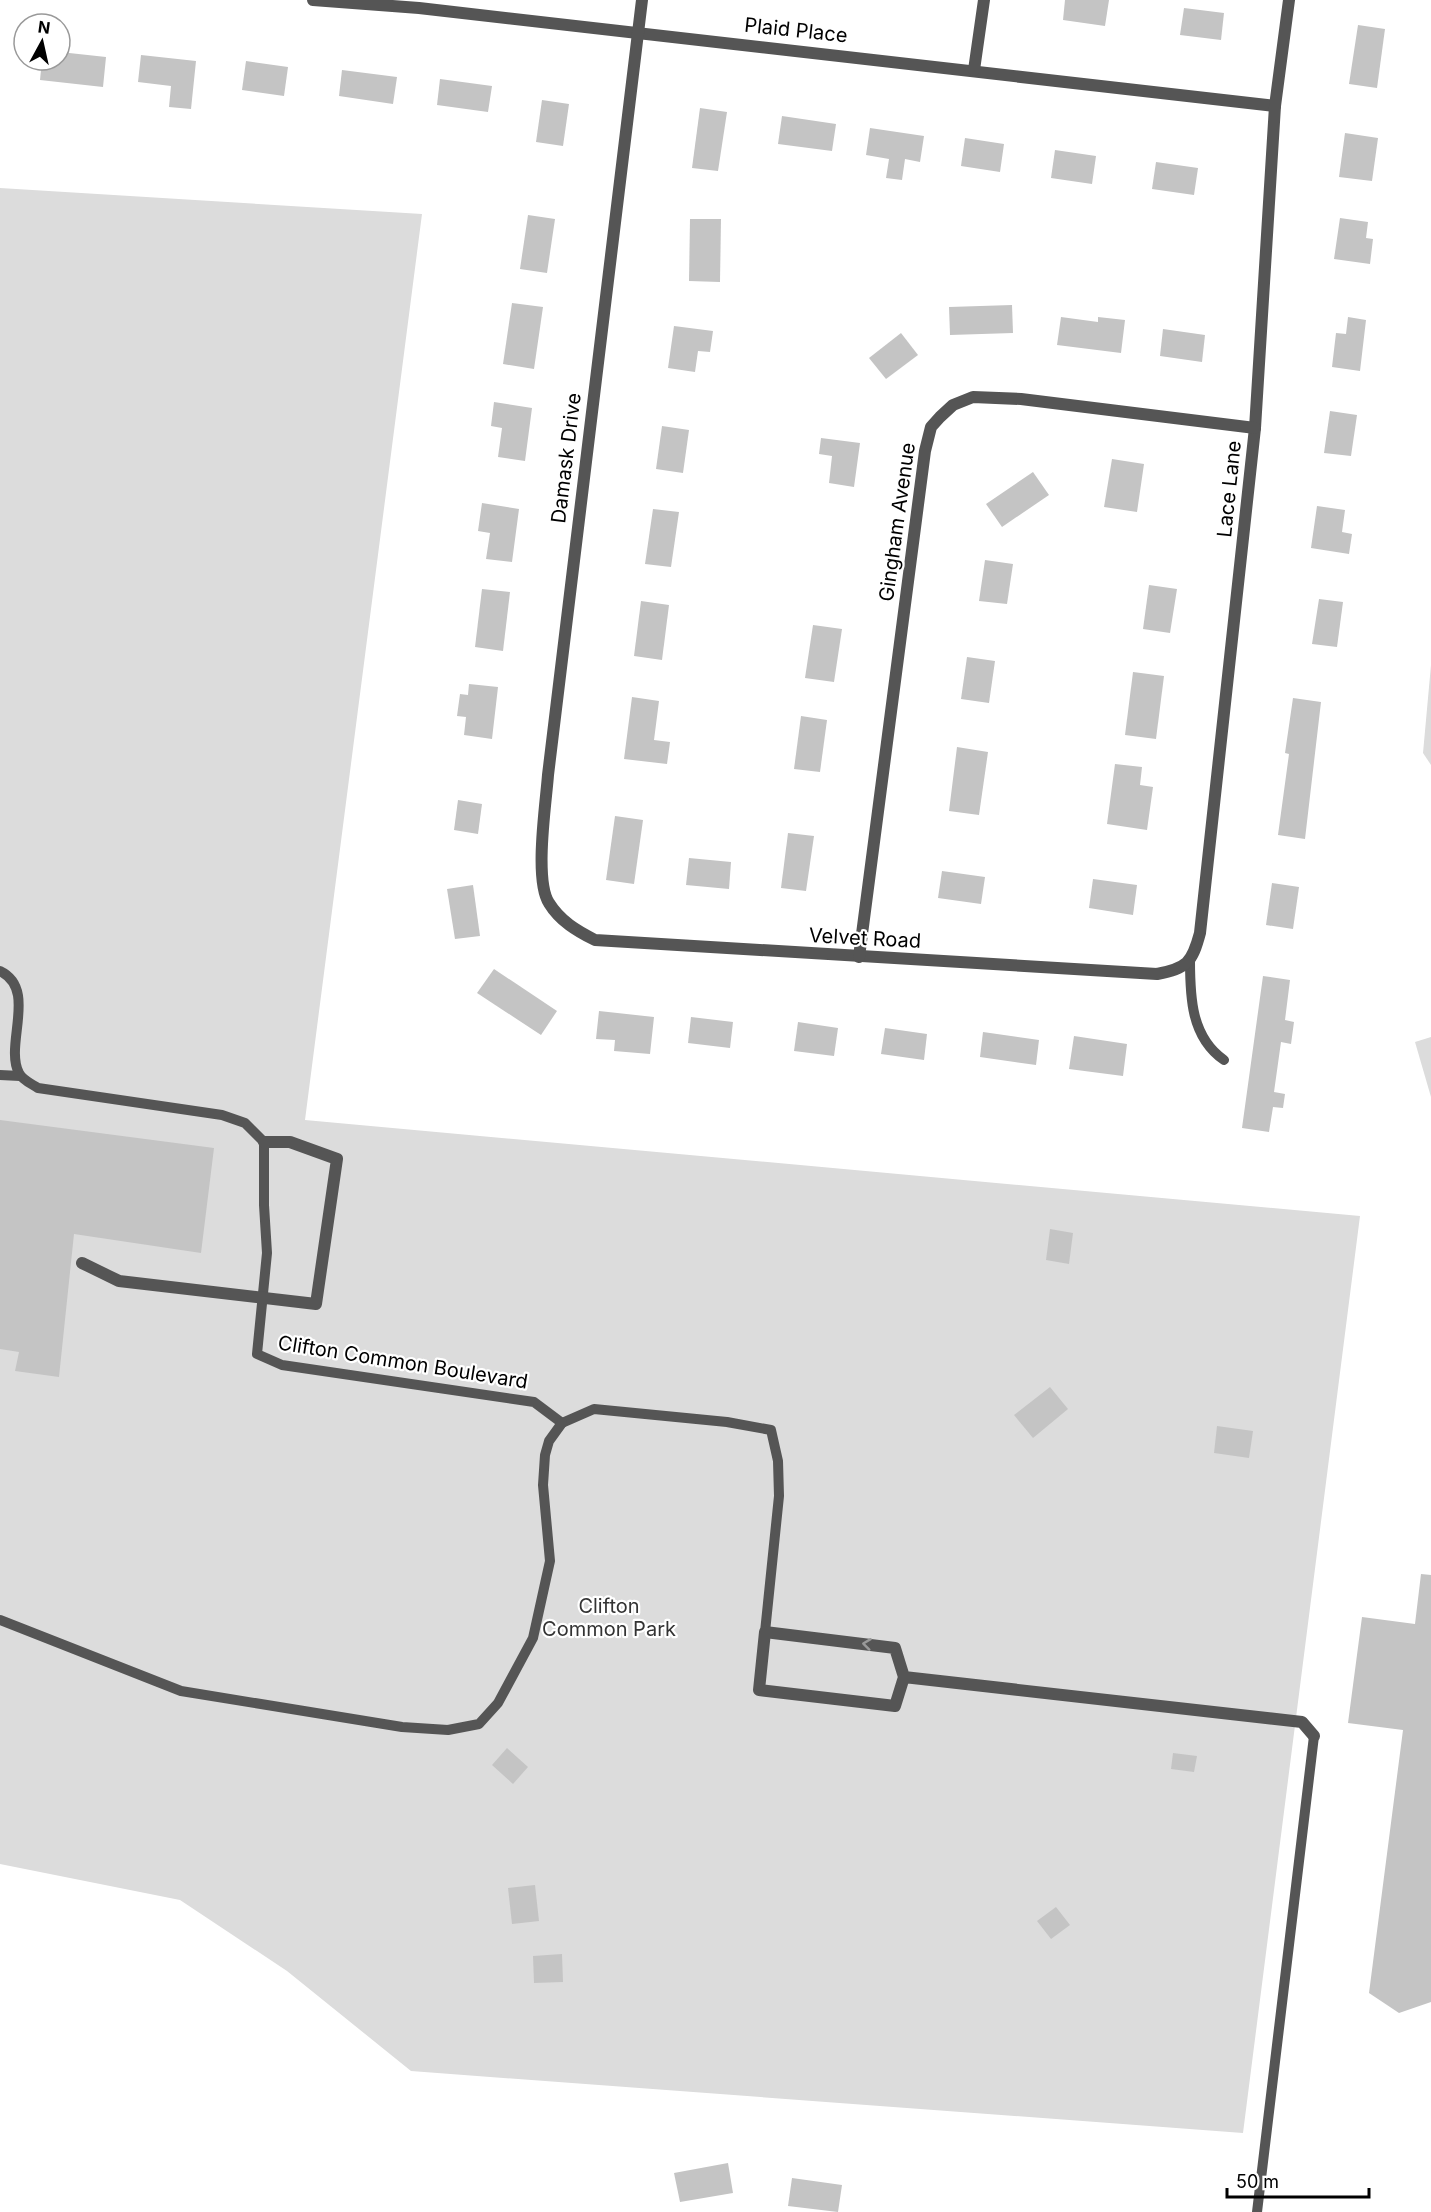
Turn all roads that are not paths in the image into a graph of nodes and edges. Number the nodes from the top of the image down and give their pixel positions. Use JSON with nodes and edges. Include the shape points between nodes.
{"nodes":[{"id":1,"x":313,"y":0,"type":"edge"},
{"id":2,"x":642,"y":0,"type":"edge"},
{"id":3,"x":984,"y":0,"type":"edge"},
{"id":4,"x":1289,"y":0,"type":"edge"},
{"id":5,"x":636,"y":32,"type":"junction"},
{"id":6,"x":974,"y":70,"type":"junction"},
{"id":7,"x":1275,"y":106,"type":"junction"},
{"id":8,"x":1255,"y":428,"type":"junction"},
{"id":9,"x":559,"y":916,"type":"joint"},
{"id":10,"x":859,"y":957,"type":"junction"},
{"id":11,"x":1190,"y":960,"type":"junction"},
{"id":12,"x":0,"y":971,"type":"edge"},
{"id":13,"x":1224,"y":1060,"type":"dead end"},
{"id":14,"x":0,"y":1075,"type":"edge"},
{"id":15,"x":20,"y":1076,"type":"junction"},
{"id":16,"x":264,"y":1142,"type":"junction"},
{"id":17,"x":82,"y":1263,"type":"dead end"},
{"id":18,"x":262,"y":1300,"type":"junction"},
{"id":19,"x":562,"y":1423,"type":"junction"},
{"id":20,"x":0,"y":1620,"type":"edge"},
{"id":21,"x":765,"y":1632,"type":"junction"},
{"id":22,"x":904,"y":1677,"type":"junction"},
{"id":23,"x":1314,"y":1736,"type":"joint"},
{"id":24,"x":1257,"y":2212,"type":"edge"}],
"edges":[{"from":1,"to":5,"type":"street","name":"Plaid Place"},
{"from":2,"to":5,"type":"street","name":"Damask Drive"},
{"from":3,"to":6,"type":"street"},
{"from":4,"to":7,"type":"street","name":"Lace Lane"},
{"from":5,"to":6,"type":"street","name":"Plaid Place"},
{"from":5,"to":9,"type":"street","name":"Damask Drive","via":[[548,775],[543,881],[547,901]]},
{"from":6,"to":7,"type":"street","name":"Plaid Place"},
{"from":7,"to":8,"type":"street","name":"Lace Lane"},
{"from":8,"to":10,"type":"street","name":"Gingham Avenue","via":[[1021,399],[973,397],[953,405],[931,427]]},
{"from":8,"to":11,"type":"street","name":"Lace Lane","via":[[1200,933]]},
{"from":9,"to":10,"type":"street","name":"Velvet Road","via":[[595,940]]},
{"from":10,"to":11,"type":"street","name":"Velvet Road","via":[[1157,974],[1175,970]]},
{"from":11,"to":13,"type":"lane","via":[[1190,998],[1199,1030],[1211,1051]]},
{"from":12,"to":15,"type":"lane","via":[[16,990],[19,1009],[14,1061]]},
{"from":14,"to":15,"type":"lane"},
{"from":15,"to":16,"type":"lane","via":[[38,1088],[222,1115],[245,1123]]},
{"from":16,"to":18,"type":"lane","name":"Clifton Common Boulevard","via":[[267,1253]]},
{"from":16,"to":18,"type":"street","via":[[290,1142],[337,1159],[316,1304]]},
{"from":17,"to":18,"type":"street","via":[[119,1281]]},
{"from":18,"to":19,"type":"lane","name":"Clifton Common Boulevard","via":[[257,1354],[282,1365],[534,1402]]},
{"from":19,"to":20,"type":"lane","via":[[549,1441],[545,1455],[543,1485],[550,1561],[533,1638],[498,1703],[479,1724],[448,1730],[402,1727],[182,1691]]},
{"from":19,"to":21,"type":"lane","via":[[594,1409],[771,1430],[778,1461],[779,1496]]},
{"from":22,"to":21,"type":"street","one_way":true,"via":[[895,1648]]},
{"from":21,"to":22,"type":"street","via":[[759,1689],[895,1706]]},
{"from":22,"to":23,"type":"street","via":[[1302,1722]]},
{"from":23,"to":24,"type":"lane"}]}
